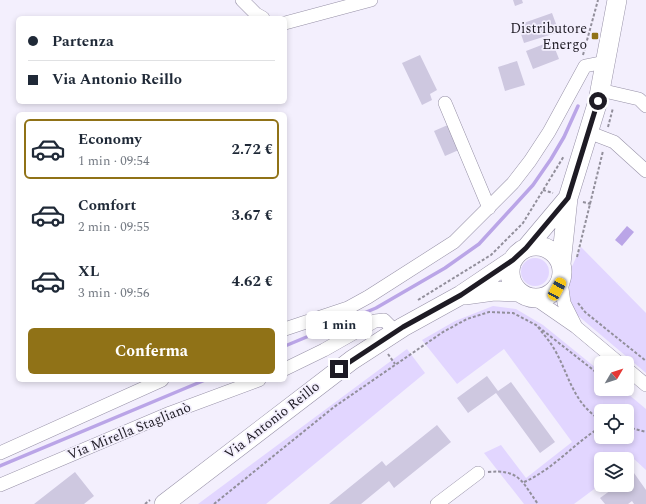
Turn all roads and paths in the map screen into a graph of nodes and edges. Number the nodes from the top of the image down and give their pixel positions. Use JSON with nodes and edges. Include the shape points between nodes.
{"nodes":[{"id":1,"x":242,"y":0,"type":"edge"},
{"id":2,"x":371,"y":0,"type":"edge"},
{"id":3,"x":618,"y":0,"type":"edge"},
{"id":4,"x":260,"y":16,"type":"edge"},
{"id":5,"x":287,"y":22,"type":"edge"},
{"id":6,"x":605,"y":62,"type":"junction"},
{"id":7,"x":608,"y":92,"type":"junction"},
{"id":8,"x":445,"y":103,"type":"dead end"},
{"id":9,"x":646,"y":106,"type":"edge"},
{"id":10,"x":588,"y":132,"type":"junction"},
{"id":11,"x":606,"y":139,"type":"junction"},
{"id":12,"x":646,"y":171,"type":"edge"},
{"id":13,"x":568,"y":198,"type":"junction"},
{"id":14,"x":489,"y":208,"type":"junction"},
{"id":15,"x":520,"y":254,"type":"junction"},
{"id":16,"x":566,"y":268,"type":"junction"},
{"id":17,"x":461,"y":295,"type":"junction"},
{"id":18,"x":526,"y":295,"type":"junction"},
{"id":19,"x":576,"y":301,"type":"dead end"},
{"id":20,"x":536,"y":325,"type":"junction"},
{"id":21,"x":576,"y":327,"type":"junction"},
{"id":22,"x":287,"y":328,"type":"edge"},
{"id":23,"x":396,"y":332,"type":"junction"},
{"id":24,"x":611,"y":356,"type":"edge"},
{"id":25,"x":646,"y":360,"type":"edge"},
{"id":26,"x":287,"y":367,"type":"edge"},
{"id":27,"x":594,"y":371,"type":"edge"},
{"id":28,"x":634,"y":375,"type":"edge"},
{"id":29,"x":158,"y":382,"type":"edge"},
{"id":30,"x":254,"y":382,"type":"edge"},
{"id":31,"x":646,"y":385,"type":"edge"},
{"id":32,"x":594,"y":414,"type":"edge"},
{"id":33,"x":634,"y":429,"type":"edge"},
{"id":34,"x":594,"y":430,"type":"edge"},
{"id":35,"x":646,"y":432,"type":"edge"},
{"id":36,"x":0,"y":453,"type":"edge"},
{"id":37,"x":478,"y":473,"type":"joint"},
{"id":38,"x":524,"y":482,"type":"junction"},
{"id":39,"x":0,"y":485,"type":"edge"},
{"id":40,"x":166,"y":503,"type":"edge"},
{"id":41,"x":214,"y":504,"type":"edge"},
{"id":42,"x":437,"y":504,"type":"edge"},
{"id":43,"x":538,"y":504,"type":"edge"}],
"edges":[{"from":1,"to":4,"type":"street"},
{"from":2,"to":5,"type":"street"},
{"from":3,"to":6,"type":"main road"},
{"from":6,"to":7,"type":"main road"},
{"from":6,"to":14,"type":"street","via":[[585,66],[530,161]]},
{"from":7,"to":9,"type":"street","via":[[638,100]]},
{"from":7,"to":10,"type":"main road"},
{"from":7,"to":11,"type":"path"},
{"from":8,"to":14,"type":"street"},
{"from":10,"to":11,"type":"street"},
{"from":10,"to":13,"type":"main road"},
{"from":11,"to":12,"type":"street","via":[[614,142]]},
{"from":11,"to":16,"type":"path","via":[[581,247]]},
{"from":13,"to":15,"type":"main road","name":"Via Antonio Reillo"},
{"from":13,"to":16,"type":"main road"},
{"from":14,"to":22,"type":"street","via":[[454,242],[368,297],[348,308]]},
{"from":15,"to":16,"type":"main road","via":[[543,247],[557,256]]},
{"from":15,"to":17,"type":"main road","name":"Via Antonio Reillo"},
{"from":15,"to":18,"type":"main road","via":[[510,268],[510,277]]},
{"from":16,"to":18,"type":"main road","via":[[557,289],[550,294],[542,298]]},
{"from":16,"to":21,"type":"street","via":[[564,304]]},
{"from":17,"to":18,"type":"main road","name":"Via Antonio Reillo","via":[[494,291]]},
{"from":17,"to":23,"type":"main road","name":"Via Antonio Reillo"},
{"from":18,"to":21,"type":"street"},
{"from":19,"to":25,"type":"path","via":[[585,312]]},
{"from":20,"to":27,"type":"path"},
{"from":20,"to":32,"type":"path","via":[[554,348],[568,381],[584,406]]},
{"from":20,"to":41,"type":"path","via":[[513,313],[489,312],[466,319],[334,407]]},
{"from":21,"to":24,"type":"street"},
{"from":23,"to":26,"type":"street","via":[[384,320],[375,321],[324,350]]},
{"from":23,"to":40,"type":"main road","name":"Via Antonio Reillo","via":[[352,360]]},
{"from":28,"to":31,"type":"street"},
{"from":29,"to":36,"type":"street"},
{"from":30,"to":39,"type":"street","name":"Via Mirella Staglianò","via":[[170,413]]},
{"from":33,"to":35,"type":"path"},
{"from":34,"to":38,"type":"path","via":[[538,476]]},
{"from":37,"to":38,"type":"path","via":[[504,471]]},
{"from":37,"to":42,"type":"street"},
{"from":38,"to":43,"type":"path"}]}
